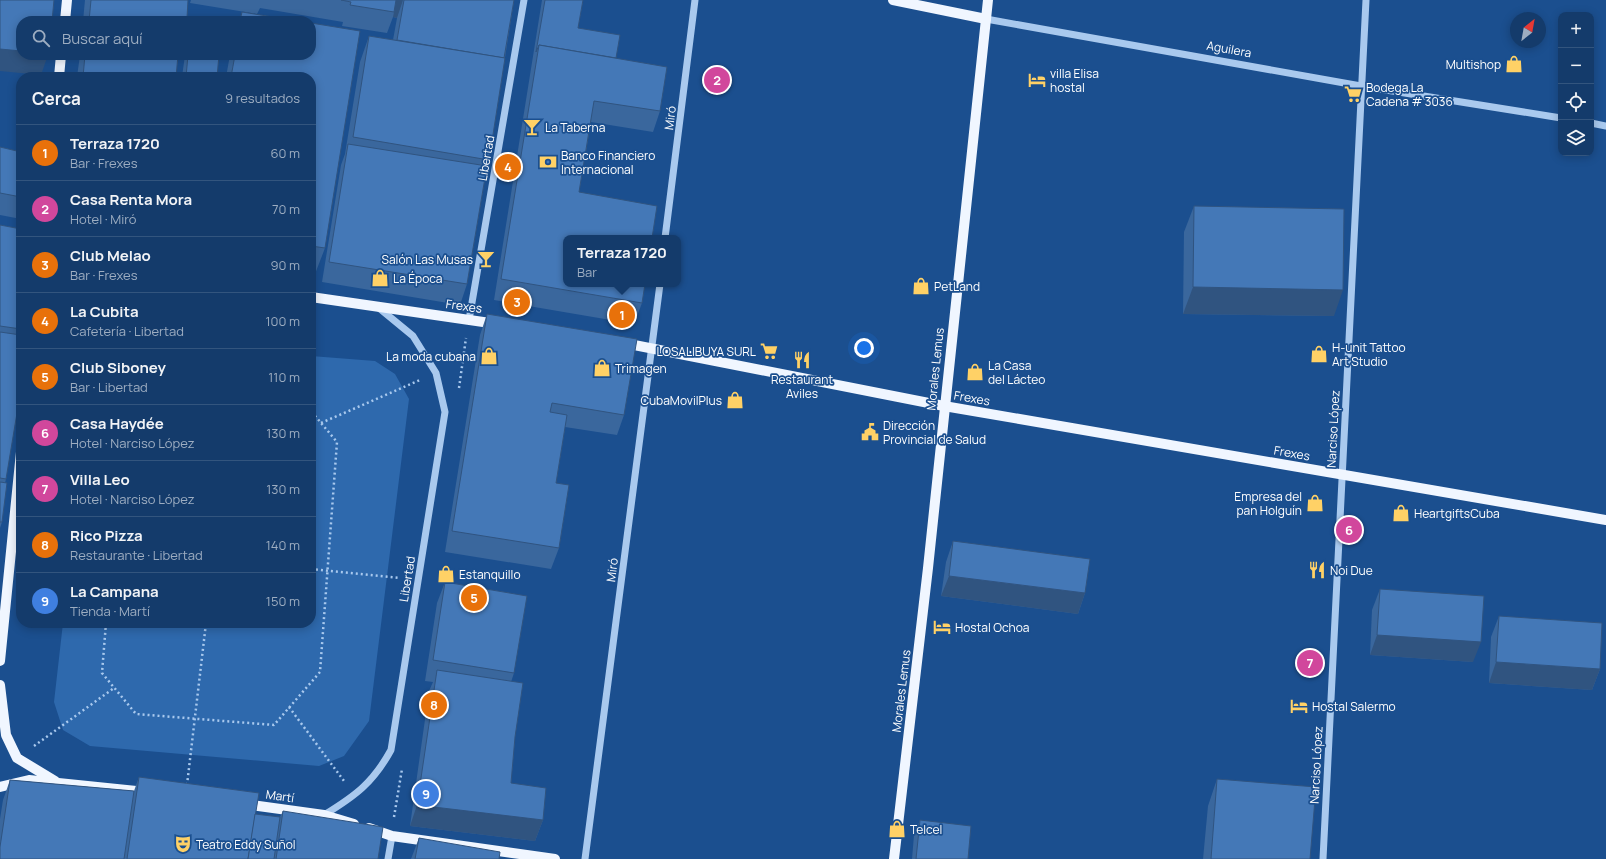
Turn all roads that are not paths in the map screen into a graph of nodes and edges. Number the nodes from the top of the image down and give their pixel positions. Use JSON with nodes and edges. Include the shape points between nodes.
{"nodes":[{"id":1,"x":67,"y":0,"type":"edge"},
{"id":2,"x":524,"y":0,"type":"edge"},
{"id":3,"x":696,"y":0,"type":"edge"},
{"id":4,"x":893,"y":0,"type":"edge"},
{"id":5,"x":988,"y":0,"type":"edge"},
{"id":6,"x":1366,"y":0,"type":"edge"},
{"id":7,"x":65,"y":16,"type":"edge"},
{"id":8,"x":986,"y":19,"type":"junction"},
{"id":9,"x":61,"y":60,"type":"edge"},
{"id":10,"x":59,"y":72,"type":"edge"},
{"id":11,"x":1362,"y":86,"type":"junction"},
{"id":12,"x":1558,"y":118,"type":"edge"},
{"id":13,"x":1594,"y":124,"type":"edge"},
{"id":14,"x":1606,"y":126,"type":"edge"},
{"id":15,"x":665,"y":235,"type":"edge"},
{"id":16,"x":660,"y":287,"type":"edge"},
{"id":17,"x":316,"y":298,"type":"edge"},
{"id":18,"x":378,"y":307,"type":"junction"},
{"id":19,"x":469,"y":320,"type":"junction"},
{"id":20,"x":507,"y":326,"type":"edge"},
{"id":21,"x":614,"y":342,"type":"edge"},
{"id":22,"x":652,"y":347,"type":"junction"},
{"id":23,"x":944,"y":406,"type":"junction"},
{"id":24,"x":1341,"y":475,"type":"junction"},
{"id":25,"x":16,"y":502,"type":"edge"},
{"id":26,"x":1606,"y":520,"type":"edge"},
{"id":27,"x":0,"y":661,"type":"edge"},
{"id":28,"x":0,"y":685,"type":"edge"},
{"id":29,"x":58,"y":783,"type":"junction"},
{"id":30,"x":0,"y":787,"type":"edge"},
{"id":31,"x":156,"y":793,"type":"edge"},
{"id":32,"x":232,"y":803,"type":"edge"},
{"id":33,"x":324,"y":816,"type":"junction"},
{"id":34,"x":392,"y":836,"type":"junction"},
{"id":35,"x":388,"y":859,"type":"edge"},
{"id":36,"x":554,"y":859,"type":"edge"},
{"id":37,"x":585,"y":859,"type":"edge"},
{"id":38,"x":894,"y":859,"type":"edge"},
{"id":39,"x":1323,"y":859,"type":"edge"}],
"edges":[{"from":1,"to":7,"type":"main road"},
{"from":2,"to":19,"type":"street","name":"Libertad"},
{"from":3,"to":15,"type":"street","name":"Miró"},
{"from":4,"to":8,"type":"main road","name":"Aguilera"},
{"from":5,"to":8,"type":"main road","name":"Morales Lemus"},
{"from":6,"to":11,"type":"street","name":"Narciso López"},
{"from":8,"to":11,"type":"street","name":"Aguilera"},
{"from":8,"to":23,"type":"main road","name":"Morales Lemus"},
{"from":9,"to":10,"type":"main road"},
{"from":11,"to":12,"type":"street","name":"Aguilera"},
{"from":11,"to":24,"type":"street","name":"Narciso López"},
{"from":13,"to":14,"type":"street"},
{"from":16,"to":22,"type":"street","name":"Miró"},
{"from":17,"to":18,"type":"main road","name":"Frexes"},
{"from":18,"to":19,"type":"main road","name":"Frexes"},
{"from":18,"to":33,"type":"street","name":"Libertad","via":[[413,336],[436,373],[445,412],[391,750],[381,769],[355,796]]},
{"from":19,"to":20,"type":"main road","name":"Frexes"},
{"from":21,"to":22,"type":"main road","name":"Frexes"},
{"from":22,"to":23,"type":"main road","name":"Frexes"},
{"from":22,"to":37,"type":"street","name":"Miró"},
{"from":23,"to":24,"type":"main road","name":"Frexes"},
{"from":23,"to":38,"type":"main road","name":"Morales Lemus"},
{"from":24,"to":26,"type":"main road","name":"Frexes"},
{"from":24,"to":39,"type":"street","name":"Narciso López"},
{"from":25,"to":27,"type":"main road"},
{"from":28,"to":29,"type":"main road","via":[[6,735],[17,758]]},
{"from":29,"to":30,"type":"main road","via":[[29,780]]},
{"from":29,"to":31,"type":"main road"},
{"from":32,"to":33,"type":"main road","name":"Martí"},
{"from":33,"to":34,"type":"main road","name":"Martí"},
{"from":34,"to":35,"type":"street"},
{"from":34,"to":36,"type":"main road","name":"Martí"}]}
